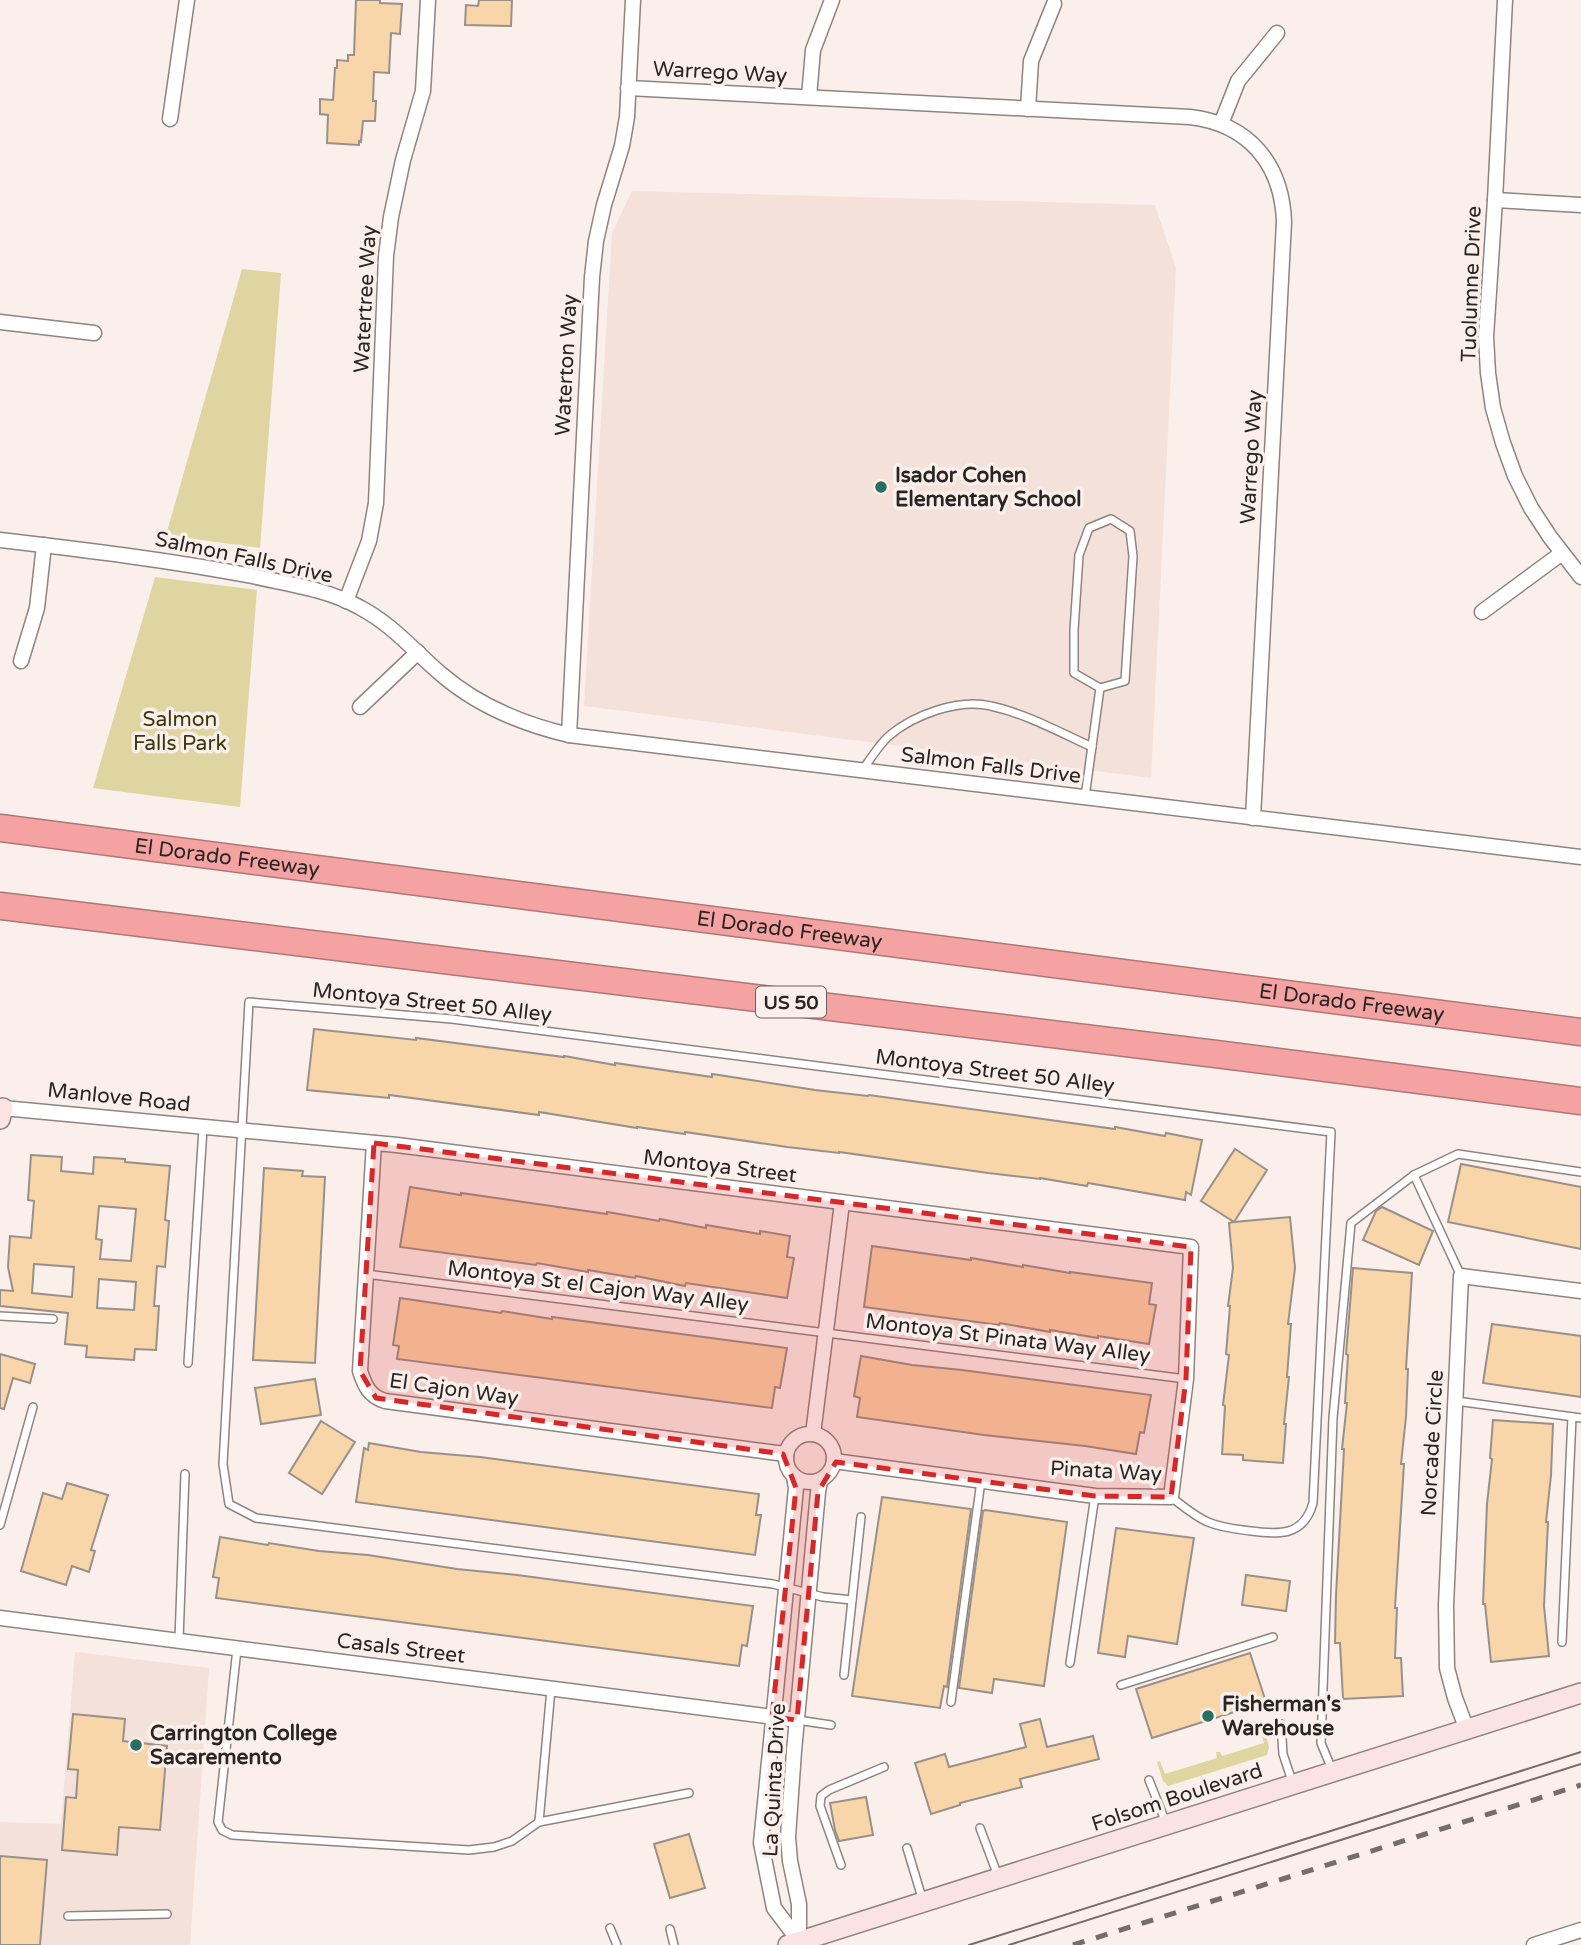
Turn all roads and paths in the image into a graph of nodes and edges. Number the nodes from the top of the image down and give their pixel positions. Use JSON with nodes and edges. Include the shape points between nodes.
{"nodes":[{"id":1,"x":187,"y":0,"type":"edge"},
{"id":2,"x":428,"y":0,"type":"edge"},
{"id":3,"x":633,"y":0,"type":"edge"},
{"id":4,"x":832,"y":0,"type":"edge"},
{"id":5,"x":1505,"y":0,"type":"edge"},
{"id":6,"x":1054,"y":4,"type":"dead end"},
{"id":7,"x":1277,"y":33,"type":"dead end"},
{"id":8,"x":628,"y":88,"type":"junction"},
{"id":9,"x":809,"y":97,"type":"junction"},
{"id":10,"x":1028,"y":109,"type":"junction"},
{"id":11,"x":170,"y":119,"type":"dead end"},
{"id":12,"x":1222,"y":124,"type":"junction"},
{"id":13,"x":1495,"y":200,"type":"junction"},
{"id":14,"x":1581,"y":205,"type":"edge"},
{"id":15,"x":0,"y":322,"type":"edge"},
{"id":16,"x":94,"y":333,"type":"dead end"},
{"id":17,"x":0,"y":540,"type":"edge"},
{"id":18,"x":44,"y":545,"type":"junction"},
{"id":19,"x":1562,"y":552,"type":"junction"},
{"id":20,"x":1581,"y":576,"type":"edge"},
{"id":21,"x":346,"y":601,"type":"junction"},
{"id":22,"x":1482,"y":612,"type":"dead end"},
{"id":23,"x":418,"y":652,"type":"junction"},
{"id":24,"x":21,"y":661,"type":"dead end"},
{"id":25,"x":1100,"y":688,"type":"junction"},
{"id":26,"x":359,"y":707,"type":"dead end"},
{"id":27,"x":569,"y":735,"type":"junction"},
{"id":28,"x":1092,"y":747,"type":"junction"},
{"id":29,"x":862,"y":771,"type":"junction"},
{"id":30,"x":1085,"y":797,"type":"junction"},
{"id":31,"x":1253,"y":818,"type":"junction"},
{"id":32,"x":0,"y":828,"type":"edge"},
{"id":33,"x":1581,"y":857,"type":"edge"},
{"id":34,"x":0,"y":906,"type":"edge"},
{"id":35,"x":1581,"y":1032,"type":"edge"},
{"id":36,"x":1581,"y":1101,"type":"edge"},
{"id":37,"x":2,"y":1114,"type":"edge"},
{"id":38,"x":203,"y":1128,"type":"junction"},
{"id":39,"x":243,"y":1131,"type":"junction"},
{"id":40,"x":374,"y":1143,"type":"junction"},
{"id":41,"x":1581,"y":1172,"type":"edge"},
{"id":42,"x":1414,"y":1175,"type":"junction"},
{"id":43,"x":842,"y":1203,"type":"junction"},
{"id":44,"x":1191,"y":1247,"type":"joint"},
{"id":45,"x":366,"y":1274,"type":"junction"},
{"id":46,"x":1461,"y":1276,"type":"junction"},
{"id":47,"x":1581,"y":1291,"type":"edge"},
{"id":48,"x":0,"y":1316,"type":"edge"},
{"id":49,"x":53,"y":1318,"type":"dead end"},
{"id":50,"x":825,"y":1333,"type":"junction"},
{"id":51,"x":188,"y":1363,"type":"dead end"},
{"id":52,"x":1186,"y":1380,"type":"junction"},
{"id":53,"x":1455,"y":1401,"type":"junction"},
{"id":54,"x":33,"y":1407,"type":"dead end"},
{"id":55,"x":1572,"y":1417,"type":"junction"},
{"id":56,"x":1581,"y":1418,"type":"edge"},
{"id":57,"x":813,"y":1434,"type":"junction"},
{"id":58,"x":785,"y":1454,"type":"junction"},
{"id":59,"x":834,"y":1461,"type":"junction"},
{"id":60,"x":185,"y":1474,"type":"dead end"},
{"id":61,"x":794,"y":1477,"type":"junction"},
{"id":62,"x":820,"y":1481,"type":"junction"},
{"id":63,"x":981,"y":1481,"type":"junction"},
{"id":64,"x":1095,"y":1496,"type":"junction"},
{"id":65,"x":1171,"y":1497,"type":"junction"},
{"id":66,"x":861,"y":1517,"type":"dead end"},
{"id":67,"x":0,"y":1525,"type":"edge"},
{"id":68,"x":785,"y":1588,"type":"junction"},
{"id":69,"x":809,"y":1594,"type":"junction"},
{"id":70,"x":852,"y":1600,"type":"junction"},
{"id":71,"x":0,"y":1618,"type":"edge"},
{"id":72,"x":1273,"y":1637,"type":"dead end"},
{"id":73,"x":179,"y":1641,"type":"junction"},
{"id":74,"x":1562,"y":1642,"type":"dead end"},
{"id":75,"x":237,"y":1648,"type":"junction"},
{"id":76,"x":1070,"y":1663,"type":"dead end"},
{"id":77,"x":844,"y":1675,"type":"dead end"},
{"id":78,"x":1121,"y":1685,"type":"dead end"},
{"id":79,"x":551,"y":1688,"type":"junction"},
{"id":80,"x":1581,"y":1693,"type":"edge"},
{"id":81,"x":951,"y":1702,"type":"dead end"},
{"id":82,"x":772,"y":1717,"type":"junction"},
{"id":83,"x":797,"y":1720,"type":"junction"},
{"id":84,"x":1282,"y":1724,"type":"dead end"},
{"id":85,"x":831,"y":1725,"type":"dead end"},
{"id":86,"x":1466,"y":1730,"type":"junction"},
{"id":87,"x":884,"y":1767,"type":"dead end"},
{"id":88,"x":1334,"y":1772,"type":"junction"},
{"id":89,"x":1149,"y":1780,"type":"dead end"},
{"id":90,"x":1293,"y":1785,"type":"junction"},
{"id":91,"x":689,"y":1793,"type":"dead end"},
{"id":92,"x":539,"y":1822,"type":"junction"},
{"id":93,"x":1167,"y":1824,"type":"junction"},
{"id":94,"x":980,"y":1828,"type":"dead end"},
{"id":95,"x":907,"y":1848,"type":"dead end"},
{"id":96,"x":841,"y":1864,"type":"dead end"},
{"id":97,"x":999,"y":1878,"type":"junction"},
{"id":98,"x":924,"y":1902,"type":"junction"},
{"id":99,"x":167,"y":1914,"type":"dead end"},
{"id":100,"x":68,"y":1916,"type":"dead end"},
{"id":101,"x":610,"y":1928,"type":"dead end"},
{"id":102,"x":670,"y":1929,"type":"dead end"},
{"id":103,"x":1581,"y":1930,"type":"edge"},
{"id":104,"x":793,"y":1943,"type":"edge"},
{"id":105,"x":617,"y":1945,"type":"edge"},
{"id":106,"x":674,"y":1945,"type":"edge"},
{"id":107,"x":1534,"y":1945,"type":"edge"}],
"edges":[{"from":1,"to":11,"type":"street"},
{"from":2,"to":21,"type":"street","name":"Watertree Way","via":[[423,91],[402,160],[386,256],[376,503],[369,541]]},
{"from":3,"to":8,"type":"street","name":"Waterton Way"},
{"from":4,"to":9,"type":"street","name":"Warrego Way","via":[[813,50]]},
{"from":5,"to":13,"type":"street","name":"Tuolumne Drive"},
{"from":6,"to":10,"type":"street","via":[[1031,61]]},
{"from":7,"to":12,"type":"street","via":[[1238,81]]},
{"from":8,"to":9,"type":"street","name":"Warrego Way"},
{"from":8,"to":27,"type":"street","name":"Waterton Way","via":[[622,146],[604,205],[592,277]]},
{"from":9,"to":10,"type":"street","name":"Warrego Way"},
{"from":10,"to":12,"type":"street","name":"Warrego Way","via":[[1189,117]]},
{"from":12,"to":31,"type":"street","name":"Warrego Way","via":[[1245,137],[1264,157],[1278,181],[1284,208]]},
{"from":13,"to":14,"type":"street"},
{"from":13,"to":19,"type":"street","name":"Tuolumne Drive","via":[[1486,337],[1493,408],[1515,476]]},
{"from":15,"to":16,"type":"street"},
{"from":17,"to":18,"type":"street","name":"Salmon Falls Drive"},
{"from":18,"to":21,"type":"street","name":"Salmon Falls Drive","via":[[197,565]]},
{"from":18,"to":24,"type":"street","via":[[37,608]]},
{"from":19,"to":20,"type":"street","name":"Tuolumne Drive"},
{"from":19,"to":22,"type":"street"},
{"from":21,"to":23,"type":"street","name":"Salmon Falls Drive","via":[[384,622]]},
{"from":23,"to":26,"type":"street"},
{"from":23,"to":27,"type":"street","name":"Salmon Falls Drive","via":[[488,706],[541,729]]},
{"from":25,"to":25,"type":"lane","via":[[1125,681],[1133,556],[1130,531],[1111,519],[1088,528],[1079,555],[1074,630],[1074,673]]},
{"from":25,"to":28,"type":"lane"},
{"from":27,"to":29,"type":"street","name":"Salmon Falls Drive"},
{"from":28,"to":29,"type":"lane","via":[[1032,719],[989,705],[964,705],[913,719],[888,737]]},
{"from":28,"to":30,"type":"lane"},
{"from":29,"to":30,"type":"street","name":"Salmon Falls Drive"},
{"from":30,"to":31,"type":"street","name":"Salmon Falls Drive"},
{"from":31,"to":33,"type":"street","name":"Salmon Falls Drive"},
{"from":32,"to":35,"type":"highway","name":"El Dorado Freeway"},
{"from":34,"to":36,"type":"highway","number":"US 50"},
{"from":37,"to":38,"type":"street","name":"Manlove Road"},
{"from":38,"to":39,"type":"street","name":"Manlove Road"},
{"from":38,"to":51,"type":"lane"},
{"from":39,"to":40,"type":"street","name":"Montoya Street"},
{"from":39,"to":65,"type":"lane","name":"Montoya Street 50 Alley","via":[[249,1002],[452,1019],[1331,1132],[1311,1510],[1295,1529],[1271,1534],[1218,1526]]},
{"from":39,"to":68,"type":"lane","via":[[223,1464],[229,1504],[256,1518]]},
{"from":40,"to":43,"type":"street","name":"Montoya Street"},
{"from":40,"to":45,"type":"street","name":"El Cajon Way"},
{"from":41,"to":42,"type":"lane","via":[[1458,1154]]},
{"from":42,"to":46,"type":"lane"},
{"from":42,"to":88,"type":"lane","via":[[1351,1223],[1333,1418],[1321,1743]]},
{"from":43,"to":44,"type":"street","name":"Montoya Street"},
{"from":43,"to":50,"type":"street"},
{"from":44,"to":52,"type":"street","name":"Pinata Way"},
{"from":45,"to":50,"type":"lane","name":"Montoya St el Cajon Way Alley"},
{"from":45,"to":58,"type":"street","name":"El Cajon Way","via":[[360,1371],[366,1389],[376,1398]]},
{"from":46,"to":47,"type":"street"},
{"from":46,"to":53,"type":"street","name":"Norcade Circle"},
{"from":48,"to":49,"type":"lane"},
{"from":50,"to":52,"type":"lane","name":"Montoya St Pinata Way Alley"},
{"from":50,"to":57,"type":"street"},
{"from":52,"to":65,"type":"street","name":"Pinata Way"},
{"from":53,"to":55,"type":"lane"},
{"from":53,"to":86,"type":"street","name":"Norcade Circle","via":[[1447,1668]]},
{"from":54,"to":67,"type":"lane"},
{"from":55,"to":56,"type":"lane"},
{"from":55,"to":74,"type":"lane"},
{"from":57,"to":58,"type":"street","via":[[798,1436]]},
{"from":57,"to":59,"type":"street","via":[[829,1443]]},
{"from":58,"to":61,"type":"street"},
{"from":59,"to":62,"type":"street"},
{"from":59,"to":63,"type":"street","name":"Pinata Way"},
{"from":60,"to":73,"type":"lane"},
{"from":61,"to":62,"type":"street"},
{"from":61,"to":68,"type":"street","name":"La Quinta Drive"},
{"from":62,"to":69,"type":"street","name":"La Quinta Drive"},
{"from":63,"to":64,"type":"street","name":"Pinata Way"},
{"from":63,"to":81,"type":"lane"},
{"from":64,"to":65,"type":"street","name":"Pinata Way"},
{"from":64,"to":76,"type":"lane"},
{"from":66,"to":70,"type":"lane"},
{"from":68,"to":69,"type":"lane"},
{"from":68,"to":82,"type":"street","name":"La Quinta Drive"},
{"from":69,"to":70,"type":"lane"},
{"from":69,"to":83,"type":"street","name":"La Quinta Drive"},
{"from":70,"to":77,"type":"lane"},
{"from":71,"to":73,"type":"street","name":"Casals Street"},
{"from":72,"to":78,"type":"lane"},
{"from":73,"to":75,"type":"street","name":"Casals Street"},
{"from":75,"to":79,"type":"street","name":"Casals Street"},
{"from":75,"to":92,"type":"lane","via":[[218,1822],[222,1830],[232,1835],[469,1850],[512,1841]]},
{"from":79,"to":82,"type":"street","name":"Casals Street"},
{"from":79,"to":92,"type":"lane"},
{"from":80,"to":86,"type":"main road","name":"Folsom Boulevard"},
{"from":82,"to":83,"type":"street","name":"Casals Street"},
{"from":82,"to":104,"type":"street","name":"La Quinta Drive","via":[[761,1843],[774,1908]]},
{"from":83,"to":85,"type":"lane"},
{"from":83,"to":104,"type":"street","name":"La Quinta Drive","via":[[788,1837],[799,1904]]},
{"from":84,"to":90,"type":"lane","via":[[1283,1754]]},
{"from":86,"to":88,"type":"main road","name":"Folsom Boulevard"},
{"from":87,"to":96,"type":"lane","via":[[821,1796],[820,1806]]},
{"from":88,"to":90,"type":"main road","name":"Folsom Boulevard"},
{"from":89,"to":93,"type":"lane"},
{"from":90,"to":93,"type":"main road","name":"Folsom Boulevard"},
{"from":91,"to":92,"type":"lane"},
{"from":93,"to":97,"type":"main road","name":"Folsom Boulevard"},
{"from":94,"to":97,"type":"lane"},
{"from":95,"to":98,"type":"lane"},
{"from":97,"to":98,"type":"main road","name":"Folsom Boulevard"},
{"from":98,"to":104,"type":"main road","name":"Folsom Boulevard"},
{"from":99,"to":100,"type":"lane"},
{"from":101,"to":105,"type":"lane"},
{"from":102,"to":106,"type":"lane"},
{"from":103,"to":107,"type":"street"}]}
